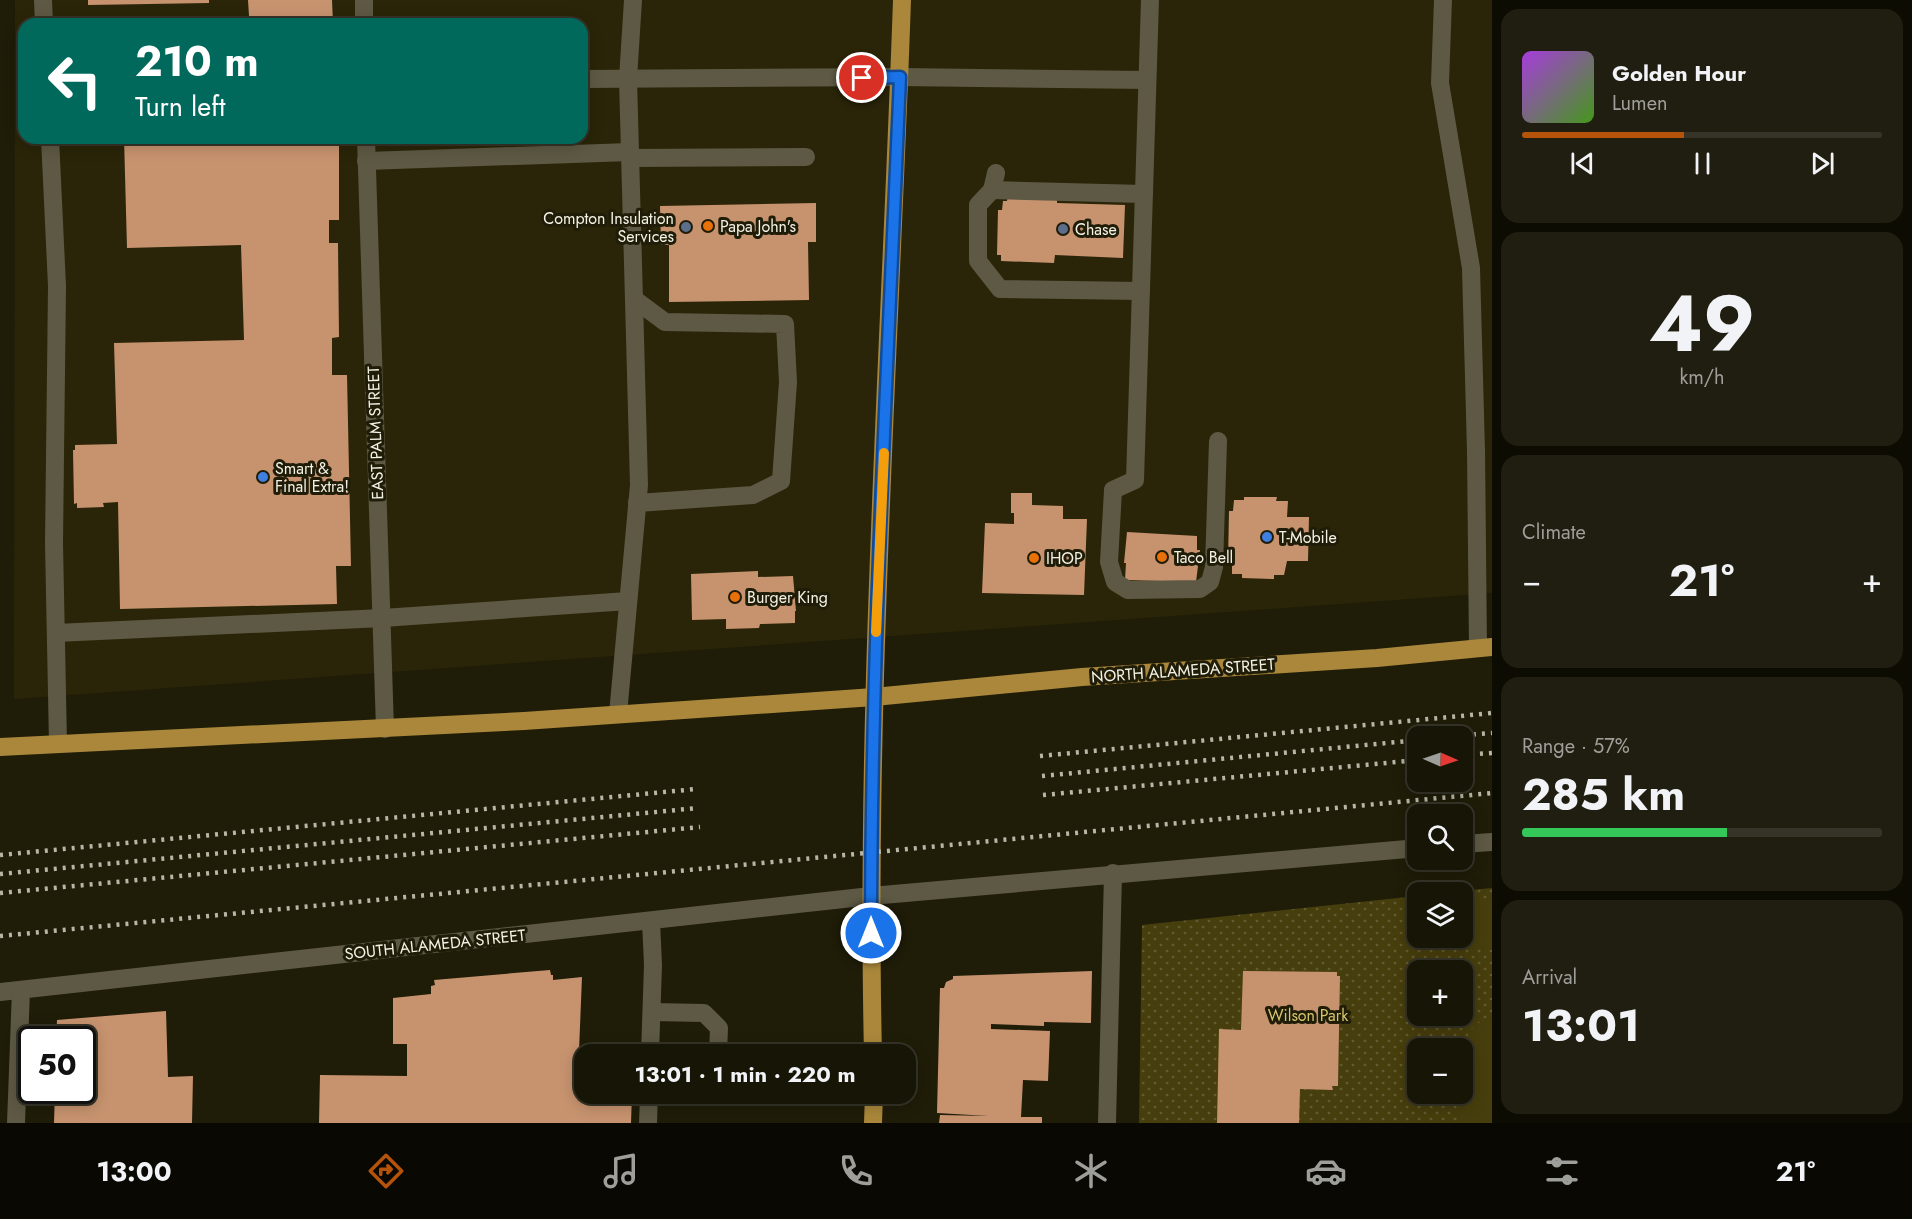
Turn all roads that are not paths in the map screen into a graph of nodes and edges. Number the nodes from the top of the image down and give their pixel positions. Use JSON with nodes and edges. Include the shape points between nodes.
{"nodes":[{"id":1,"x":43,"y":0,"type":"edge"},
{"id":2,"x":364,"y":0,"type":"edge"},
{"id":3,"x":633,"y":0,"type":"edge"},
{"id":4,"x":902,"y":0,"type":"edge"},
{"id":5,"x":1150,"y":0,"type":"edge"},
{"id":6,"x":1443,"y":0,"type":"edge"},
{"id":7,"x":44,"y":18,"type":"edge"},
{"id":8,"x":364,"y":18,"type":"edge"},
{"id":9,"x":900,"y":77,"type":"junction"},
{"id":10,"x":588,"y":79,"type":"edge"},
{"id":11,"x":628,"y":79,"type":"junction"},
{"id":12,"x":1148,"y":80,"type":"junction"},
{"id":13,"x":50,"y":144,"type":"edge"},
{"id":14,"x":366,"y":144,"type":"edge"},
{"id":15,"x":630,"y":155,"type":"junction"},
{"id":16,"x":806,"y":157,"type":"dead end"},
{"id":17,"x":366,"y":161,"type":"junction"},
{"id":18,"x":1144,"y":194,"type":"junction"},
{"id":19,"x":1141,"y":291,"type":"junction"},
{"id":20,"x":634,"y":299,"type":"junction"},
{"id":21,"x":1218,"y":441,"type":"dead end"},
{"id":22,"x":637,"y":503,"type":"junction"},
{"id":23,"x":628,"y":602,"type":"junction"},
{"id":24,"x":383,"y":618,"type":"junction"},
{"id":25,"x":56,"y":633,"type":"junction"},
{"id":26,"x":1485,"y":647,"type":"edge"},
{"id":27,"x":874,"y":697,"type":"junction"},
{"id":28,"x":618,"y":714,"type":"junction"},
{"id":29,"x":385,"y":729,"type":"junction"},
{"id":30,"x":58,"y":744,"type":"junction"},
{"id":31,"x":0,"y":747,"type":"edge"},
{"id":32,"x":1492,"y":842,"type":"edge"},
{"id":33,"x":1473,"y":843,"type":"edge"},
{"id":34,"x":1407,"y":849,"type":"edge"},
{"id":35,"x":1113,"y":873,"type":"junction"},
{"id":36,"x":871,"y":896,"type":"junction"},
{"id":37,"x":651,"y":921,"type":"junction"},
{"id":38,"x":21,"y":990,"type":"junction"},
{"id":39,"x":0,"y":992,"type":"edge"},
{"id":40,"x":652,"y":1012,"type":"junction"},
{"id":41,"x":650,"y":1044,"type":"edge"},
{"id":42,"x":718,"y":1044,"type":"edge"},
{"id":43,"x":873,"y":1044,"type":"edge"},
{"id":44,"x":649,"y":1104,"type":"edge"},
{"id":45,"x":874,"y":1104,"type":"edge"},
{"id":46,"x":16,"y":1123,"type":"edge"},
{"id":47,"x":648,"y":1123,"type":"edge"},
{"id":48,"x":873,"y":1123,"type":"edge"},
{"id":49,"x":1107,"y":1123,"type":"edge"}],
"edges":[{"from":1,"to":7,"type":"street"},
{"from":2,"to":8,"type":"street"},
{"from":3,"to":11,"type":"street"},
{"from":4,"to":9,"type":"main road"},
{"from":5,"to":12,"type":"street"},
{"from":6,"to":26,"type":"street","via":[[1440,82],[1471,268]]},
{"from":9,"to":11,"type":"street"},
{"from":9,"to":12,"type":"street"},
{"from":9,"to":27,"type":"main road"},
{"from":10,"to":11,"type":"street"},
{"from":11,"to":15,"type":"street"},
{"from":12,"to":18,"type":"street"},
{"from":13,"to":25,"type":"street","via":[[57,286]]},
{"from":14,"to":17,"type":"street","name":"EAST PALM STREET"},
{"from":15,"to":16,"type":"street"},
{"from":15,"to":17,"type":"street"},
{"from":15,"to":20,"type":"street"},
{"from":17,"to":24,"type":"street","name":"EAST PALM STREET"},
{"from":18,"to":19,"type":"street"},
{"from":18,"to":19,"type":"street","via":[[994,182],[978,205],[978,261],[1000,289]]},
{"from":19,"to":21,"type":"street","via":[[1135,480],[1113,490],[1109,562],[1115,582],[1128,590],[1200,589],[1210,582],[1214,567]]},
{"from":20,"to":22,"type":"street"},
{"from":20,"to":22,"type":"street","via":[[665,322],[785,324],[788,382],[781,481],[753,495]]},
{"from":22,"to":23,"type":"street"},
{"from":23,"to":24,"type":"street"},
{"from":23,"to":28,"type":"street"},
{"from":24,"to":25,"type":"street"},
{"from":24,"to":29,"type":"street","name":"EAST PALM STREET"},
{"from":25,"to":30,"type":"street"},
{"from":26,"to":27,"type":"main road","name":"NORTH ALAMEDA STREET"},
{"from":27,"to":28,"type":"main road"},
{"from":27,"to":36,"type":"main road"},
{"from":28,"to":29,"type":"main road"},
{"from":29,"to":30,"type":"main road"},
{"from":30,"to":31,"type":"main road"},
{"from":32,"to":33,"type":"street"},
{"from":34,"to":35,"type":"street"},
{"from":35,"to":36,"type":"street"},
{"from":35,"to":49,"type":"street"},
{"from":36,"to":37,"type":"street","name":"SOUTH ALAMEDA STREET"},
{"from":36,"to":43,"type":"main road"},
{"from":37,"to":38,"type":"street","name":"SOUTH ALAMEDA STREET"},
{"from":37,"to":40,"type":"street"},
{"from":38,"to":39,"type":"street","name":"SOUTH ALAMEDA STREET"},
{"from":38,"to":46,"type":"street"},
{"from":40,"to":41,"type":"street"},
{"from":40,"to":42,"type":"street","via":[[704,1014],[719,1028]]},
{"from":44,"to":47,"type":"street"},
{"from":45,"to":48,"type":"main road"}]}
